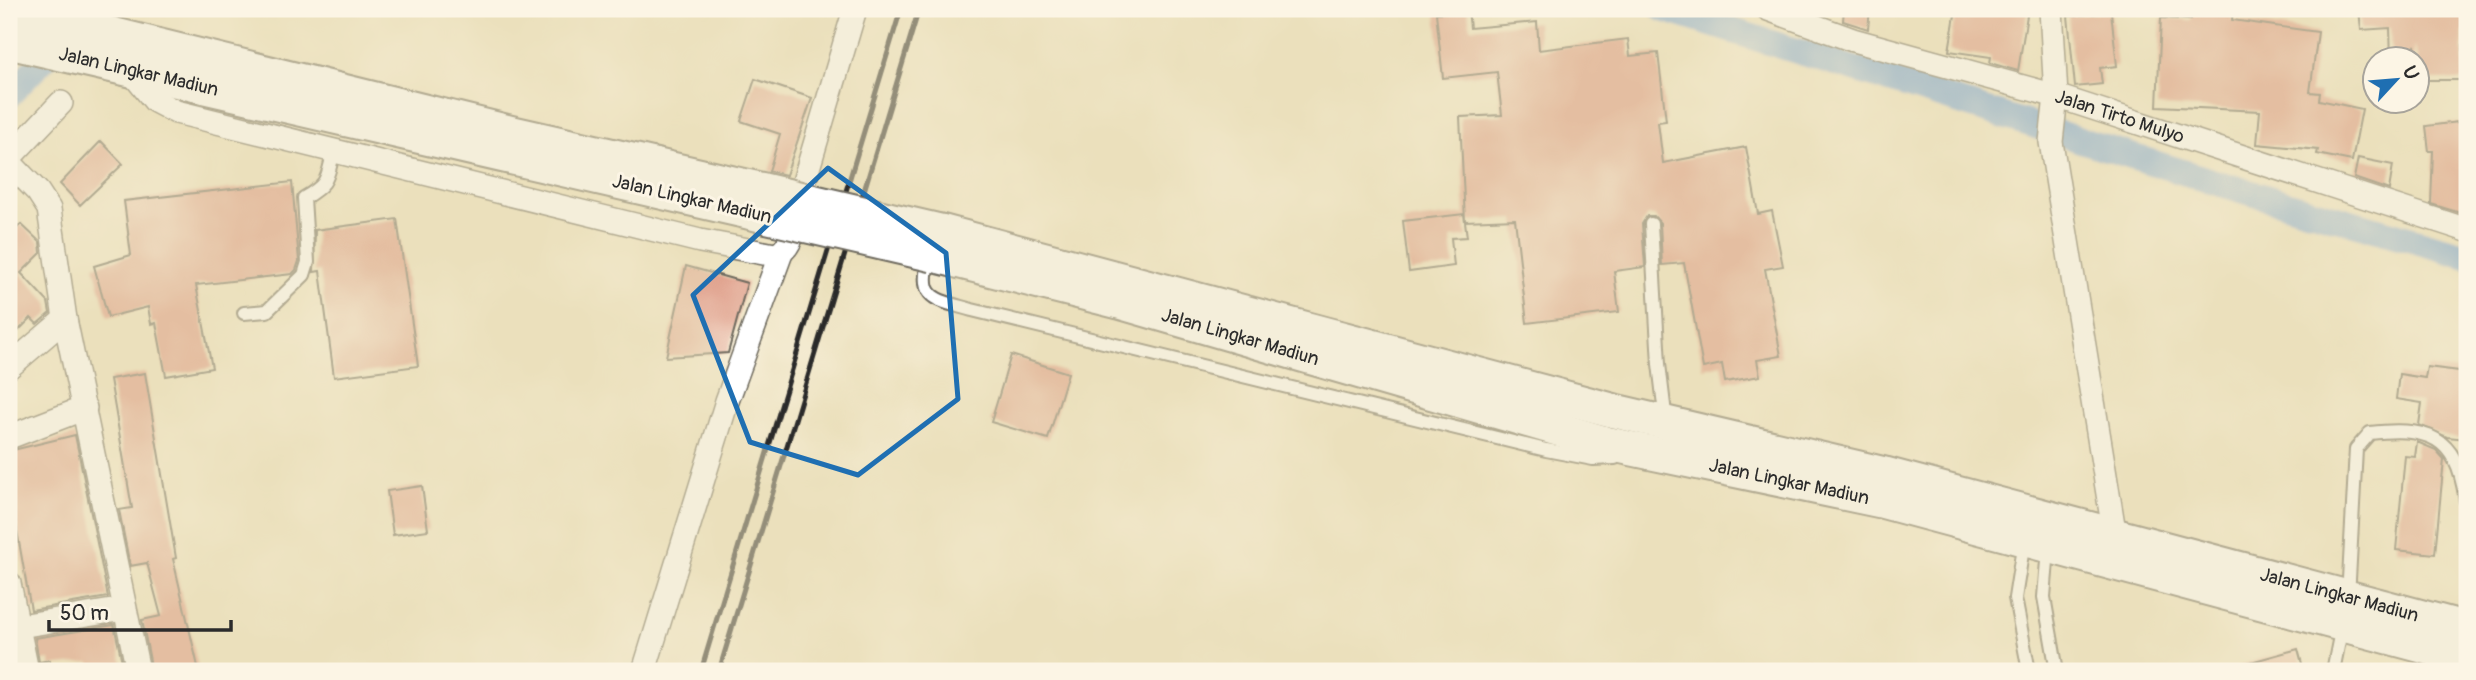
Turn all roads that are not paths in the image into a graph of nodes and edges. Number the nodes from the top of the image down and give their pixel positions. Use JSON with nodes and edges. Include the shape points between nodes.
{"nodes":[{"id":1,"x":855,"y":9,"type":"edge"},
{"id":2,"x":2051,"y":9,"type":"edge"},
{"id":3,"x":1774,"y":10,"type":"edge"},
{"id":4,"x":31,"y":12,"type":"edge"},
{"id":5,"x":16,"y":45,"type":"edge"},
{"id":6,"x":162,"y":55,"type":"junction"},
{"id":7,"x":129,"y":69,"type":"junction"},
{"id":8,"x":2055,"y":100,"type":"junction"},
{"id":9,"x":61,"y":103,"type":"dead end"},
{"id":10,"x":334,"y":151,"type":"junction"},
{"id":11,"x":9,"y":160,"type":"edge"},
{"id":12,"x":801,"y":192,"type":"junction"},
{"id":13,"x":1651,"y":223,"type":"dead end"},
{"id":14,"x":2467,"y":230,"type":"edge"},
{"id":15,"x":781,"y":253,"type":"junction"},
{"id":16,"x":244,"y":313,"type":"dead end"},
{"id":17,"x":65,"y":319,"type":"junction"},
{"id":18,"x":9,"y":367,"type":"edge"},
{"id":19,"x":1540,"y":376,"type":"dead end"},
{"id":20,"x":85,"y":408,"type":"junction"},
{"id":21,"x":1661,"y":421,"type":"junction"},
{"id":22,"x":9,"y":438,"type":"edge"},
{"id":23,"x":1650,"y":452,"type":"junction"},
{"id":24,"x":2467,"y":509,"type":"edge"},
{"id":25,"x":2115,"y":537,"type":"junction"},
{"id":26,"x":2036,"y":542,"type":"junction"},
{"id":27,"x":9,"y":583,"type":"edge"},
{"id":28,"x":124,"y":609,"type":"junction"},
{"id":29,"x":2345,"y":610,"type":"junction"},
{"id":30,"x":20,"y":626,"type":"junction"},
{"id":31,"x":2467,"y":629,"type":"edge"},
{"id":32,"x":2467,"y":658,"type":"edge"},
{"id":33,"x":27,"y":671,"type":"edge"},
{"id":34,"x":138,"y":671,"type":"edge"},
{"id":35,"x":643,"y":671,"type":"edge"},
{"id":36,"x":2029,"y":671,"type":"edge"},
{"id":37,"x":2057,"y":671,"type":"edge"},
{"id":38,"x":2333,"y":671,"type":"edge"}],
"edges":[{"from":1,"to":12,"type":"street"},
{"from":2,"to":8,"type":"street"},
{"from":3,"to":8,"type":"street","name":"Jalan Tirto Mulyo","via":[[1853,40]]},
{"from":4,"to":6,"type":"main road","name":"Jalan Lingkar Madiun","via":[[113,33]]},
{"from":5,"to":7,"type":"main road","name":"Jalan Lingkar Madiun"},
{"from":6,"to":7,"type":"main road","name":"Jalan Lingkar Madiun"},
{"from":6,"to":12,"type":"street","via":[[179,39],[202,42]]},
{"from":6,"to":21,"type":"main road","name":"Jalan Lingkar Madiun","bridge":true,"via":[[940,231],[1622,406]]},
{"from":6,"to":23,"type":"main road","name":"Jalan Lingkar Madiun","bridge":true,"via":[[1106,299]]},
{"from":7,"to":10,"type":"street","via":[[165,107]]},
{"from":8,"to":14,"type":"street","name":"Jalan Tirto Mulyo"},
{"from":8,"to":25,"type":"street","via":[[2051,142]]},
{"from":9,"to":11,"type":"street"},
{"from":10,"to":15,"type":"street","via":[[700,241]]},
{"from":10,"to":16,"type":"lane","via":[[329,178],[304,198],[309,262],[304,275],[267,311]]},
{"from":11,"to":17,"type":"street","via":[[49,209]]},
{"from":12,"to":15,"type":"street","via":[[787,248]]},
{"from":13,"to":21,"type":"lane"},
{"from":15,"to":35,"type":"street","via":[[727,401]]},
{"from":17,"to":18,"type":"street"},
{"from":17,"to":20,"type":"street"},
{"from":19,"to":23,"type":"lane","via":[[946,225],[932,247],[924,277],[926,290],[934,299],[972,310],[1430,423],[1593,459]]},
{"from":20,"to":22,"type":"street"},
{"from":20,"to":28,"type":"street"},
{"from":21,"to":25,"type":"main road","name":"Jalan Lingkar Madiun","via":[[1885,474]]},
{"from":23,"to":26,"type":"main road","name":"Jalan Lingkar Madiun","via":[[1881,501]]},
{"from":24,"to":29,"type":"lane","via":[[2463,473],[2448,446],[2409,432],[2370,433],[2356,449]]},
{"from":25,"to":29,"type":"main road","name":"Jalan Lingkar Madiun"},
{"from":26,"to":29,"type":"main road","name":"Jalan Lingkar Madiun"},
{"from":26,"to":36,"type":"lane","via":[[2015,598]]},
{"from":26,"to":37,"type":"lane"},
{"from":27,"to":30,"type":"street"},
{"from":28,"to":30,"type":"street"},
{"from":28,"to":34,"type":"street"},
{"from":29,"to":31,"type":"main road","name":"Jalan Lingkar Madiun"},
{"from":29,"to":32,"type":"main road","name":"Jalan Lingkar Madiun"},
{"from":29,"to":38,"type":"lane"},
{"from":30,"to":33,"type":"street"}]}
